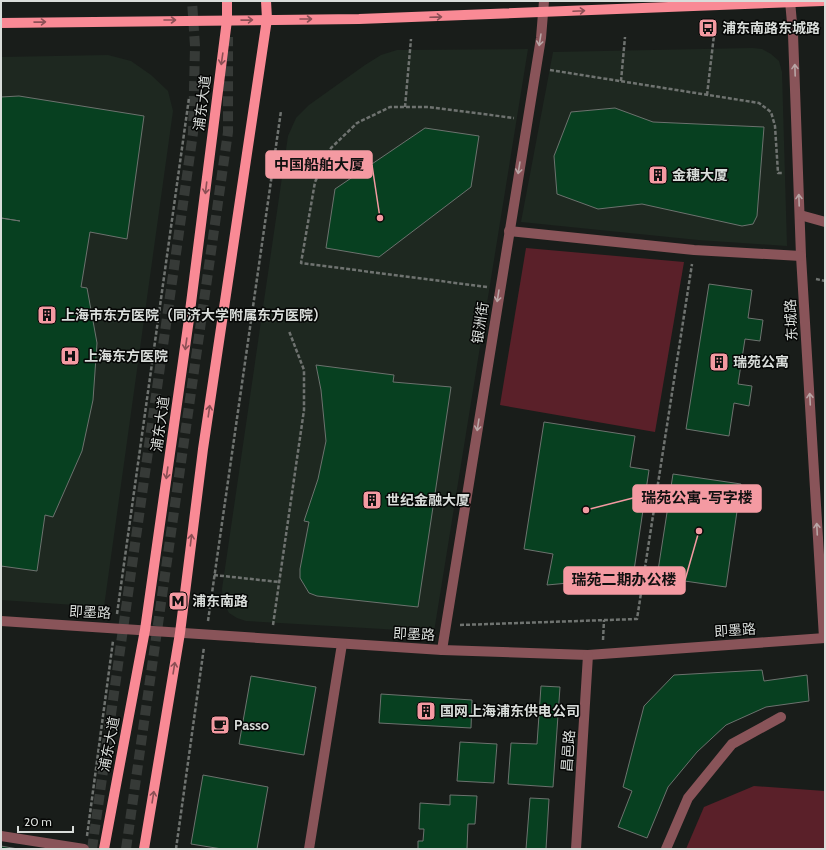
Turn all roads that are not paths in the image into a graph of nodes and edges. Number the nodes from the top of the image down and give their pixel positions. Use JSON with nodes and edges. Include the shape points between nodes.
{"nodes":[{"id":1,"x":227,"y":1,"type":"edge"},
{"id":2,"x":266,"y":1,"type":"edge"},
{"id":3,"x":544,"y":1,"type":"edge"},
{"id":4,"x":823,"y":1,"type":"edge"},
{"id":5,"x":790,"y":2,"type":"edge"},
{"id":6,"x":544,"y":13,"type":"junction"},
{"id":7,"x":266,"y":19,"type":"junction"},
{"id":8,"x":227,"y":20,"type":"junction"},
{"id":9,"x":1,"y":23,"type":"edge"},
{"id":10,"x":800,"y":215,"type":"junction"},
{"id":11,"x":825,"y":222,"type":"edge"},
{"id":12,"x":509,"y":231,"type":"junction"},
{"id":13,"x":801,"y":256,"type":"junction"},
{"id":14,"x":1,"y":621,"type":"edge"},
{"id":15,"x":145,"y":630,"type":"junction"},
{"id":16,"x":180,"y":633,"type":"junction"},
{"id":17,"x":824,"y":638,"type":"edge"},
{"id":18,"x":342,"y":644,"type":"junction"},
{"id":19,"x":442,"y":650,"type":"junction"},
{"id":20,"x":588,"y":655,"type":"junction"},
{"id":21,"x":781,"y":717,"type":"dead end"},
{"id":22,"x":1,"y":836,"type":"edge"},
{"id":23,"x":85,"y":845,"type":"edge"},
{"id":24,"x":104,"y":849,"type":"edge"},
{"id":25,"x":144,"y":849,"type":"edge"},
{"id":26,"x":309,"y":849,"type":"edge"},
{"id":27,"x":576,"y":849,"type":"edge"},
{"id":28,"x":666,"y":849,"type":"edge"}],
"edges":[{"from":1,"to":8,"type":"main road","name":"浦东大道"},
{"from":2,"to":7,"type":"main road"},
{"from":3,"to":6,"type":"street","name":"银洲街"},
{"from":4,"to":5,"type":"main road"},
{"from":6,"to":5,"type":"main road","one_way":true},
{"from":10,"to":5,"type":"street","name":"东城路","one_way":true},
{"from":7,"to":6,"type":"main road","one_way":true,"via":[[359,20]]},
{"from":6,"to":12,"type":"street","name":"银洲街","one_way":true},
{"from":8,"to":7,"type":"main road","one_way":true},
{"from":16,"to":7,"type":"main road","one_way":true,"via":[[203,449]]},
{"from":9,"to":8,"type":"main road","one_way":true},
{"from":8,"to":15,"type":"main road","name":"浦东大道","one_way":true,"via":[[189,319]]},
{"from":10,"to":11,"type":"street"},
{"from":10,"to":13,"type":"street","name":"东城路"},
{"from":12,"to":13,"type":"street","via":[[694,250]]},
{"from":12,"to":19,"type":"street","name":"银洲街","one_way":true},
{"from":17,"to":13,"type":"street","name":"东城路","one_way":true},
{"from":14,"to":15,"type":"street","name":"即墨路"},
{"from":15,"to":16,"type":"street","name":"即墨路"},
{"from":15,"to":24,"type":"main road","name":"浦东大道"},
{"from":16,"to":18,"type":"street","name":"即墨路"},
{"from":25,"to":16,"type":"main road","one_way":true},
{"from":17,"to":20,"type":"street","name":"即墨路"},
{"from":18,"to":19,"type":"street","name":"即墨路"},
{"from":18,"to":26,"type":"street"},
{"from":19,"to":20,"type":"street","name":"即墨路"},
{"from":20,"to":27,"type":"street","name":"昌邑路"},
{"from":21,"to":28,"type":"street","via":[[732,744],[688,798]]},
{"from":22,"to":23,"type":"street"}]}
